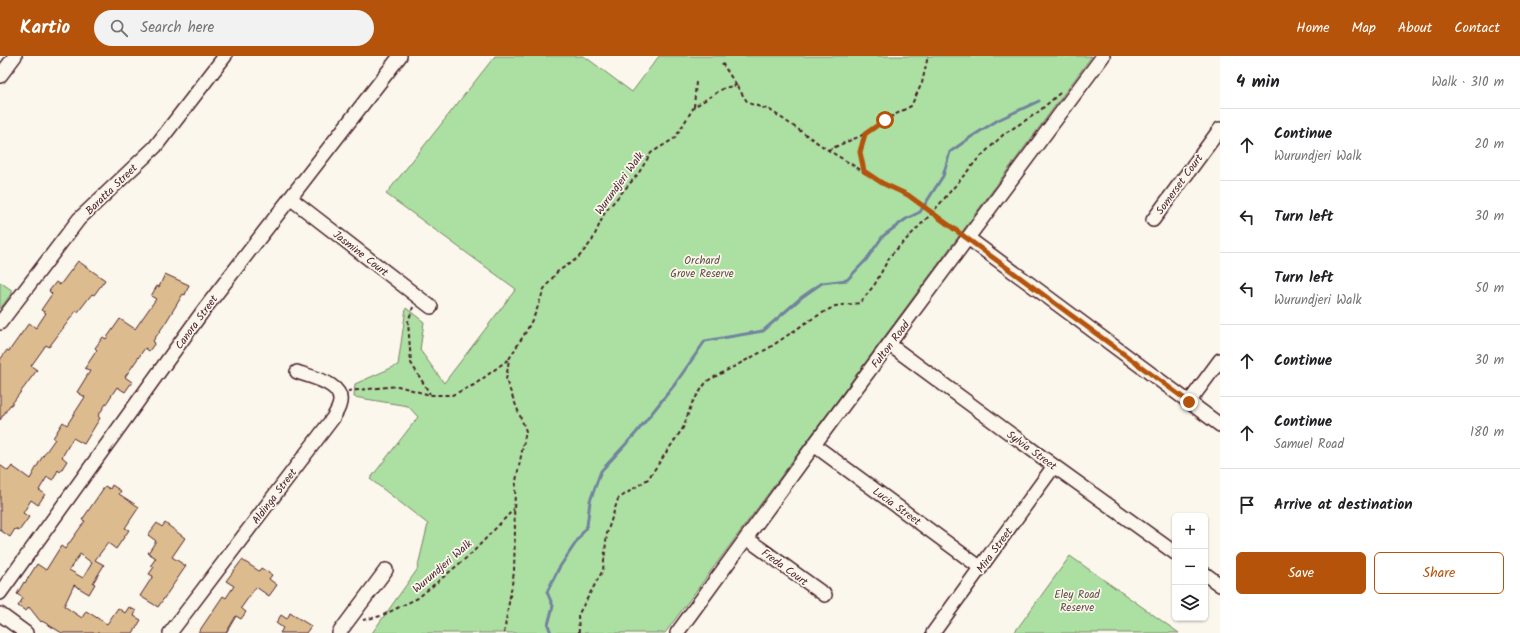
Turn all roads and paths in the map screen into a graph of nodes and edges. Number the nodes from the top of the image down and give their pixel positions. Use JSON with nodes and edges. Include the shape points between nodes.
{"nodes":[{"id":1,"x":15,"y":56,"type":"edge"},
{"id":2,"x":225,"y":56,"type":"edge"},
{"id":3,"x":400,"y":56,"type":"edge"},
{"id":4,"x":928,"y":56,"type":"edge"},
{"id":5,"x":1102,"y":56,"type":"edge"},
{"id":6,"x":722,"y":63,"type":"dead end"},
{"id":7,"x":0,"y":76,"type":"edge"},
{"id":8,"x":696,"y":82,"type":"dead end"},
{"id":9,"x":737,"y":85,"type":"junction"},
{"id":10,"x":1062,"y":91,"type":"dead end"},
{"id":11,"x":694,"y":107,"type":"junction"},
{"id":12,"x":1220,"y":129,"type":"edge"},
{"id":13,"x":865,"y":134,"type":"junction"},
{"id":14,"x":828,"y":150,"type":"junction"},
{"id":15,"x":864,"y":171,"type":"junction"},
{"id":16,"x":290,"y":198,"type":"junction"},
{"id":17,"x":932,"y":213,"type":"junction"},
{"id":18,"x":1153,"y":220,"type":"dead end"},
{"id":19,"x":968,"y":238,"type":"junction"},
{"id":20,"x":416,"y":295,"type":"junction"},
{"id":21,"x":431,"y":307,"type":"dead end"},
{"id":22,"x":0,"y":323,"type":"edge"},
{"id":23,"x":890,"y":345,"type":"junction"},
{"id":24,"x":508,"y":359,"type":"junction"},
{"id":25,"x":1220,"y":360,"type":"edge"},
{"id":26,"x":296,"y":372,"type":"dead end"},
{"id":27,"x":337,"y":392,"type":"junction"},
{"id":28,"x":430,"y":395,"type":"junction"},
{"id":29,"x":1189,"y":402,"type":"junction"},
{"id":30,"x":1220,"y":425,"type":"edge"},
{"id":31,"x":814,"y":445,"type":"junction"},
{"id":32,"x":1054,"y":466,"type":"junction"},
{"id":33,"x":514,"y":509,"type":"junction"},
{"id":34,"x":746,"y":538,"type":"junction"},
{"id":35,"x":1172,"y":551,"type":"edge"},
{"id":36,"x":981,"y":568,"type":"junction"},
{"id":37,"x":386,"y":570,"type":"dead end"},
{"id":38,"x":1208,"y":576,"type":"edge"},
{"id":39,"x":1220,"y":585,"type":"edge"},
{"id":40,"x":0,"y":593,"type":"edge"},
{"id":41,"x":825,"y":595,"type":"dead end"},
{"id":42,"x":0,"y":614,"type":"edge"},
{"id":43,"x":343,"y":628,"type":"edge"},
{"id":44,"x":26,"y":633,"type":"edge"},
{"id":45,"x":170,"y":633,"type":"edge"},
{"id":46,"x":504,"y":633,"type":"edge"},
{"id":47,"x":579,"y":633,"type":"edge"},
{"id":48,"x":677,"y":633,"type":"edge"},
{"id":49,"x":933,"y":633,"type":"edge"}],
"edges":[{"from":1,"to":7,"type":"street"},
{"from":2,"to":22,"type":"street","name":"Baratta Street","via":[[155,147],[79,220]]},
{"from":3,"to":16,"type":"street","name":"Canora Street"},
{"from":4,"to":13,"type":"path","via":[[922,83],[911,106]]},
{"from":5,"to":19,"type":"street","name":"Fulton Road"},
{"from":6,"to":9,"type":"path"},
{"from":8,"to":11,"type":"path"},
{"from":9,"to":11,"type":"path","name":"Wurundjeri Walk","via":[[724,88]]},
{"from":9,"to":14,"type":"path","via":[[748,103],[770,110]]},
{"from":10,"to":17,"type":"path","via":[[1037,113],[1004,134],[977,160]]},
{"from":11,"to":24,"type":"path","name":"Wurundjeri Walk","via":[[675,138],[651,153],[638,174],[606,212],[592,240],[578,258],[557,272],[544,289],[527,330]]},
{"from":12,"to":18,"type":"street","name":"Somerset Court"},
{"from":13,"to":14,"type":"path"},
{"from":13,"to":15,"type":"path","via":[[860,152]]},
{"from":14,"to":15,"type":"path"},
{"from":15,"to":17,"type":"path","via":[[908,195]]},
{"from":16,"to":20,"type":"street","name":"Jasmine Court"},
{"from":16,"to":40,"type":"street","name":"Canora Street","via":[[203,311]]},
{"from":17,"to":19,"type":"path"},
{"from":17,"to":47,"type":"path","via":[[890,256],[875,284],[860,303],[835,306],[769,348],[707,381],[692,403],[683,428],[648,479],[618,499],[607,533],[603,570],[578,615]]},
{"from":19,"to":23,"type":"street","name":"Fulton Road"},
{"from":19,"to":29,"type":"street"},
{"from":20,"to":21,"type":"street","name":"Jasmine Court"},
{"from":20,"to":28,"type":"path","via":[[408,322],[411,363]]},
{"from":23,"to":31,"type":"street","name":"Fulton Road"},
{"from":23,"to":32,"type":"street","name":"Sylvia Street"},
{"from":24,"to":28,"type":"path","via":[[469,388],[452,395]]},
{"from":24,"to":33,"type":"path","name":"Wurundjeri Walk","via":[[506,380],[526,431],[516,481]]},
{"from":25,"to":29,"type":"street"},
{"from":26,"to":27,"type":"street","via":[[322,380],[333,386]]},
{"from":27,"to":28,"type":"path","via":[[398,386]]},
{"from":27,"to":45,"type":"street","name":"Aldinga Street","via":[[340,405],[333,418]]},
{"from":29,"to":30,"type":"street"},
{"from":31,"to":34,"type":"street","name":"Fulton Road"},
{"from":31,"to":36,"type":"street","name":"Lucia Street"},
{"from":32,"to":35,"type":"street","name":"Sylvia Street"},
{"from":32,"to":36,"type":"street","name":"Mira Street"},
{"from":33,"to":43,"type":"path","name":"Wurundjeri Walk","via":[[471,554],[418,598],[381,616]]},
{"from":33,"to":46,"type":"path","name":"Wurundjeri Walk","via":[[514,572]]},
{"from":34,"to":41,"type":"street","name":"Freda Court"},
{"from":34,"to":48,"type":"street","name":"Fulton Road"},
{"from":36,"to":49,"type":"street","name":"Mira Street"},
{"from":37,"to":43,"type":"street"},
{"from":38,"to":39,"type":"street"},
{"from":42,"to":44,"type":"street"}]}
